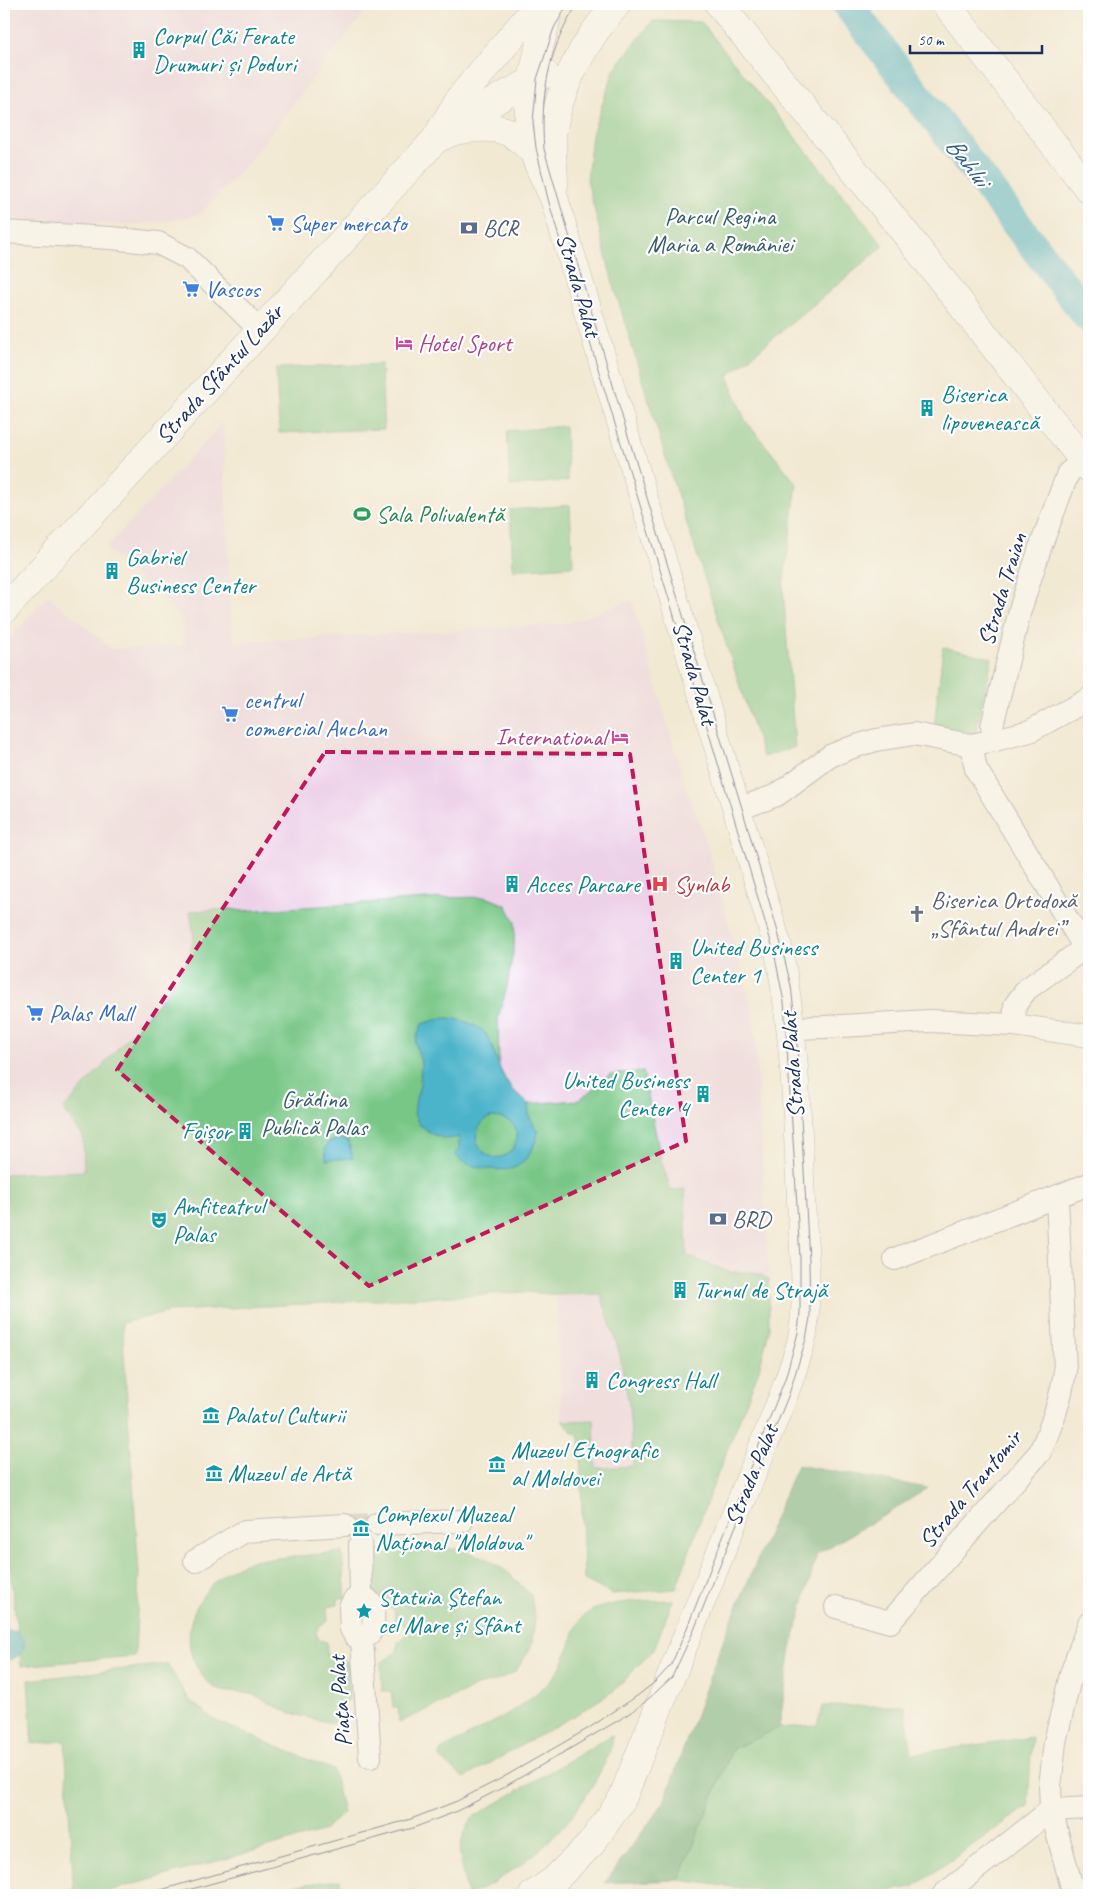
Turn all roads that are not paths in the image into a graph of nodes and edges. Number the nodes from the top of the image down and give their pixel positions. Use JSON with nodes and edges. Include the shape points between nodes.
{"nodes":[{"id":1,"x":539,"y":4,"type":"edge"},
{"id":2,"x":550,"y":4,"type":"edge"},
{"id":3,"x":617,"y":4,"type":"edge"},
{"id":4,"x":633,"y":4,"type":"edge"},
{"id":5,"x":946,"y":4,"type":"edge"},
{"id":6,"x":720,"y":9,"type":"edge"},
{"id":7,"x":589,"y":40,"type":"junction"},
{"id":8,"x":532,"y":82,"type":"junction"},
{"id":9,"x":444,"y":136,"type":"junction"},
{"id":10,"x":534,"y":151,"type":"junction"},
{"id":11,"x":1089,"y":190,"type":"edge"},
{"id":12,"x":554,"y":198,"type":"junction"},
{"id":13,"x":4,"y":232,"type":"edge"},
{"id":14,"x":260,"y":329,"type":"junction"},
{"id":15,"x":1086,"y":465,"type":"edge"},
{"id":16,"x":4,"y":610,"type":"edge"},
{"id":17,"x":1089,"y":700,"type":"edge"},
{"id":18,"x":995,"y":740,"type":"junction"},
{"id":19,"x":971,"y":744,"type":"junction"},
{"id":20,"x":736,"y":810,"type":"junction"},
{"id":21,"x":1014,"y":1025,"type":"junction"},
{"id":22,"x":790,"y":1028,"type":"junction"},
{"id":23,"x":1089,"y":1036,"type":"edge"},
{"id":24,"x":1089,"y":1184,"type":"edge"},
{"id":25,"x":1057,"y":1197,"type":"junction"},
{"id":26,"x":895,"y":1259,"type":"dead end"},
{"id":27,"x":462,"y":1521,"type":"dead end"},
{"id":28,"x":377,"y":1524,"type":"tunnel mouth"},
{"id":29,"x":345,"y":1525,"type":"tunnel mouth"},
{"id":30,"x":360,"y":1544,"type":"dead end"},
{"id":31,"x":195,"y":1561,"type":"dead end"},
{"id":32,"x":836,"y":1607,"type":"dead end"},
{"id":33,"x":1089,"y":1623,"type":"edge"},
{"id":34,"x":370,"y":1757,"type":"dead end"},
{"id":35,"x":1089,"y":1808,"type":"edge"},
{"id":36,"x":1051,"y":1810,"type":"junction"},
{"id":37,"x":533,"y":1895,"type":"edge"},
{"id":38,"x":943,"y":1895,"type":"edge"},
{"id":39,"x":1074,"y":1895,"type":"edge"}],
"edges":[{"from":1,"to":9,"type":"main road","name":"Strada Sfântul Lazăr","via":[[460,98]]},
{"from":2,"to":8,"type":"main road","name":"Strada Palat"},
{"from":3,"to":7,"type":"main road","name":"Strada Palat"},
{"from":4,"to":7,"type":"main road"},
{"from":5,"to":11,"type":"main road"},
{"from":6,"to":15,"type":"main road","via":[[906,234]]},
{"from":7,"to":8,"type":"main road","name":"Strada Sfântul Lazăr"},
{"from":7,"to":12,"type":"main road","name":"Strada Palat","via":[[565,89],[554,121]]},
{"from":8,"to":9,"type":"main road","name":"Strada Sfântul Lazăr","via":[[496,100]]},
{"from":8,"to":10,"type":"main road","name":"Strada Palat","via":[[530,129]]},
{"from":9,"to":10,"type":"main road","via":[[476,127],[496,129],[509,133]]},
{"from":9,"to":14,"type":"main road","name":"Strada Sfântul Lazăr"},
{"from":10,"to":12,"type":"main road","name":"Strada Palat"},
{"from":12,"to":20,"type":"main road","name":"Strada Palat"},
{"from":13,"to":14,"type":"street","via":[[158,243],[187,258]]},
{"from":14,"to":16,"type":"main road","name":"Strada Sfântul Lazăr"},
{"from":15,"to":18,"type":"street","name":"Strada Traian","via":[[1068,473],[1020,610],[992,726]]},
{"from":17,"to":18,"type":"street","via":[[1030,732]]},
{"from":18,"to":19,"type":"street"},
{"from":19,"to":20,"type":"street","via":[[914,734],[876,740],[830,756],[777,795]]},
{"from":19,"to":21,"type":"street","via":[[976,769],[1083,945],[1079,952],[1027,989],[1015,1005]]},
{"from":20,"to":22,"type":"main road","name":"Strada Palat","via":[[778,948]]},
{"from":21,"to":22,"type":"street","via":[[928,1021]]},
{"from":21,"to":23,"type":"street"},
{"from":22,"to":37,"type":"main road","name":"Strada Palat","via":[[804,1259],[804,1317],[799,1350],[622,1798],[591,1844],[553,1881]]},
{"from":24,"to":25,"type":"street"},
{"from":25,"to":26,"type":"street"},
{"from":25,"to":32,"type":"street","name":"Strada Trantomir","via":[[1065,1371],[1061,1398],[1040,1452],[890,1622]]},
{"from":27,"to":28,"type":"street"},
{"from":29,"to":31,"type":"street","via":[[245,1531]]},
{"from":30,"to":34,"type":"street","name":"Piața Palat","via":[[360,1596],[373,1605],[374,1628],[362,1640]]},
{"from":33,"to":36,"type":"street","via":[[1071,1674],[1055,1742]]},
{"from":35,"to":36,"type":"street"},
{"from":36,"to":38,"type":"street"},
{"from":36,"to":39,"type":"street"}]}
